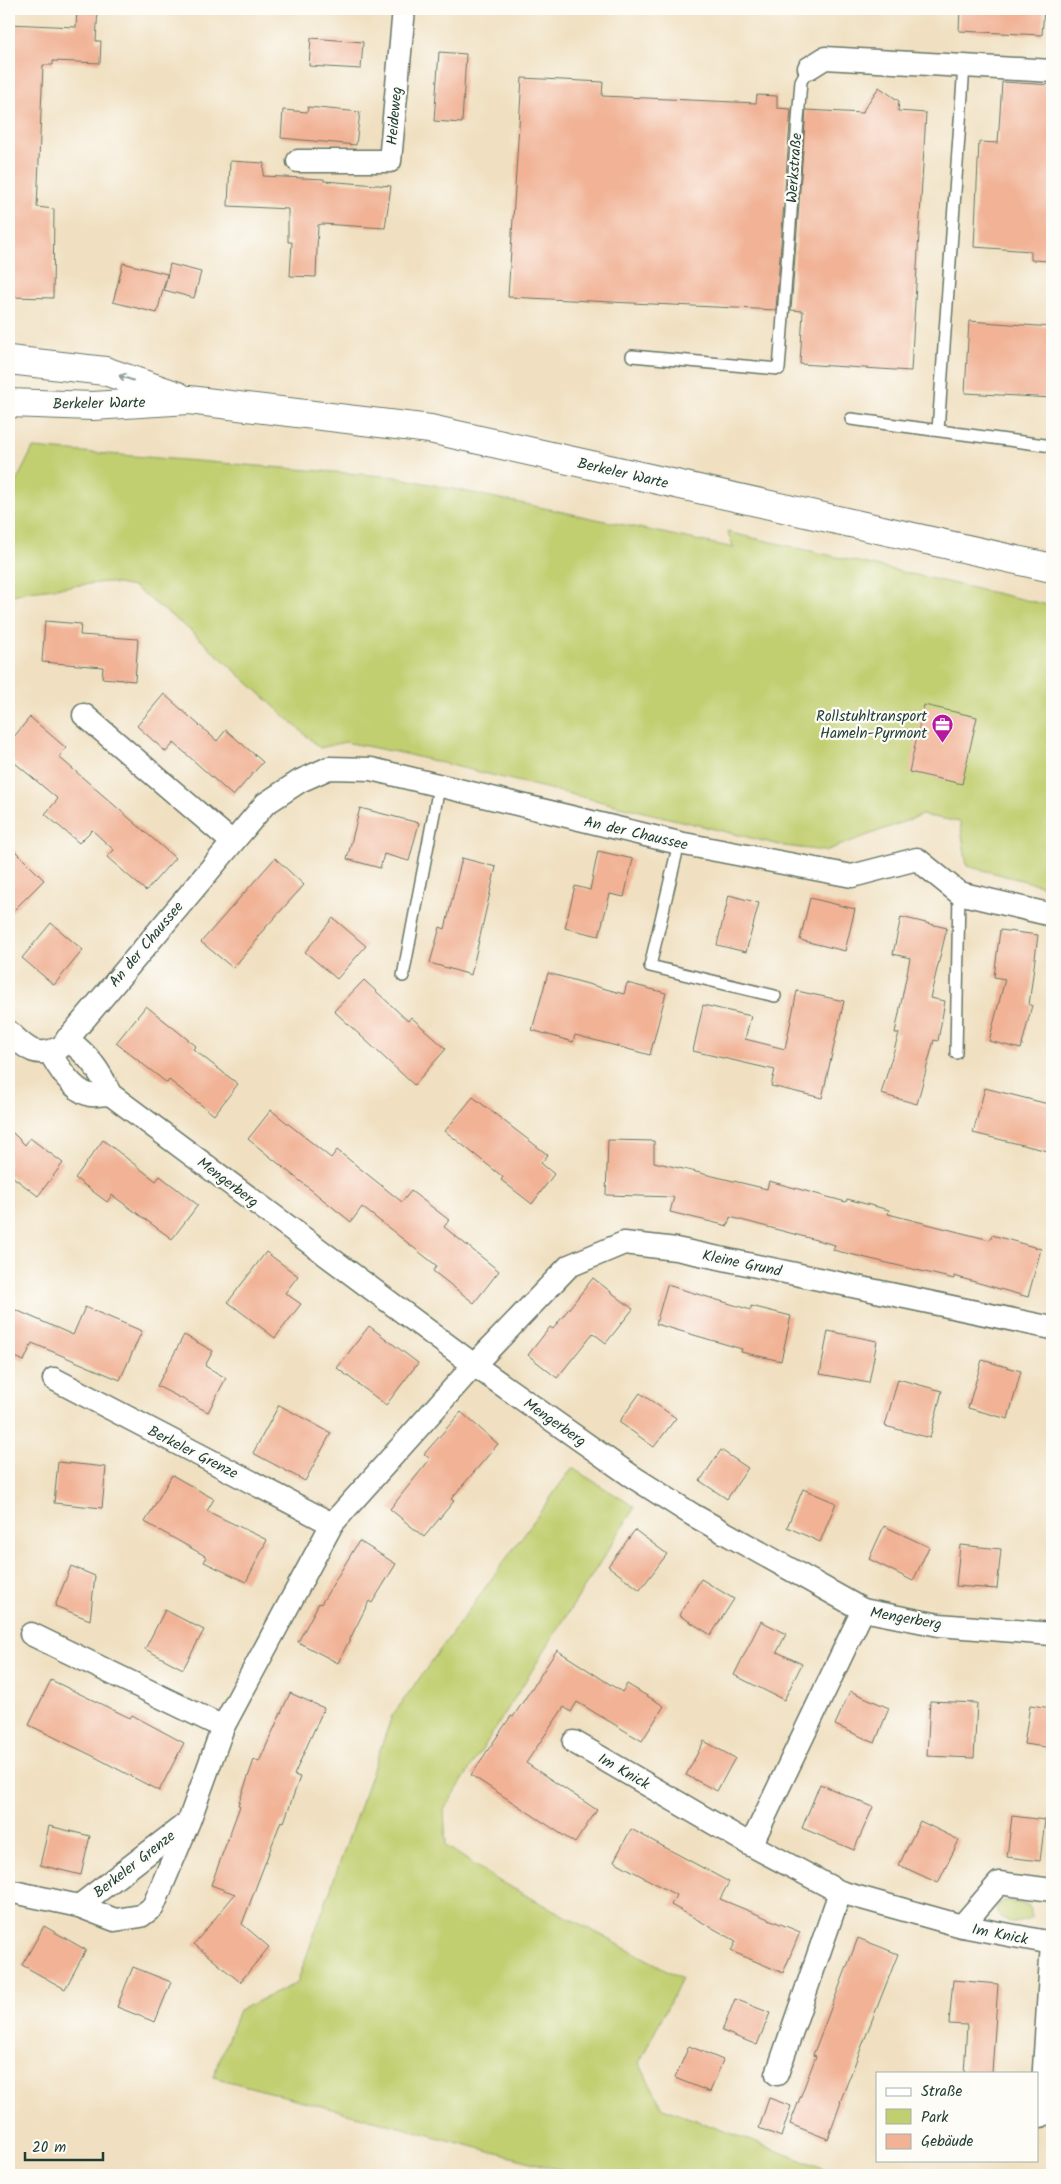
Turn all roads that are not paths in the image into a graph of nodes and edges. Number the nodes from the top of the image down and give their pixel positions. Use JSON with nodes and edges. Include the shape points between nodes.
{"nodes":[{"id":1,"x":404,"y":9,"type":"edge"},
{"id":2,"x":964,"y":66,"type":"junction"},
{"id":3,"x":809,"y":68,"type":"joint"},
{"id":4,"x":1052,"y":71,"type":"edge"},
{"id":5,"x":298,"y":161,"type":"dead end"},
{"id":6,"x":632,"y":356,"type":"dead end"},
{"id":7,"x":9,"y":360,"type":"edge"},
{"id":8,"x":189,"y":400,"type":"junction"},
{"id":9,"x":9,"y":403,"type":"edge"},
{"id":10,"x":851,"y":419,"type":"dead end"},
{"id":11,"x":938,"y":430,"type":"junction"},
{"id":12,"x":1052,"y":446,"type":"edge"},
{"id":13,"x":1052,"y":568,"type":"edge"},
{"id":14,"x":84,"y":715,"type":"dead end"},
{"id":15,"x":439,"y":787,"type":"junction"},
{"id":16,"x":232,"y":842,"type":"junction"},
{"id":17,"x":679,"y":843,"type":"junction"},
{"id":18,"x":959,"y":894,"type":"junction"},
{"id":19,"x":1052,"y":915,"type":"edge"},
{"id":20,"x":403,"y":976,"type":"dead end"},
{"id":21,"x":775,"y":996,"type":"dead end"},
{"id":22,"x":9,"y":1032,"type":"edge"},
{"id":23,"x":59,"y":1046,"type":"junction"},
{"id":24,"x":956,"y":1053,"type":"dead end"},
{"id":25,"x":110,"y":1094,"type":"junction"},
{"id":26,"x":1052,"y":1328,"type":"edge"},
{"id":27,"x":474,"y":1365,"type":"junction"},
{"id":28,"x":54,"y":1380,"type":"dead end"},
{"id":29,"x":332,"y":1524,"type":"junction"},
{"id":30,"x":863,"y":1610,"type":"junction"},
{"id":31,"x":31,"y":1634,"type":"dead end"},
{"id":32,"x":1052,"y":1634,"type":"edge"},
{"id":33,"x":223,"y":1727,"type":"junction"},
{"id":34,"x":574,"y":1742,"type":"dead end"},
{"id":35,"x":189,"y":1821,"type":"junction"},
{"id":36,"x":751,"y":1845,"type":"junction"},
{"id":37,"x":1052,"y":1890,"type":"edge"},
{"id":38,"x":9,"y":1891,"type":"edge"},
{"id":39,"x":840,"y":1892,"type":"junction"},
{"id":40,"x":79,"y":1906,"type":"junction"},
{"id":41,"x":962,"y":1926,"type":"junction"},
{"id":42,"x":1052,"y":1936,"type":"edge"},
{"id":43,"x":1052,"y":1943,"type":"edge"},
{"id":44,"x":777,"y":2074,"type":"dead end"},
{"id":45,"x":1041,"y":2116,"type":"dead end"}],
"edges":[{"from":1,"to":5,"type":"street","name":"Heideweg","via":[[390,161]]},
{"from":2,"to":3,"type":"street","name":"Werkstraße","via":[[825,58]]},
{"from":2,"to":4,"type":"street","name":"Werkstraße"},
{"from":2,"to":11,"type":"lane"},
{"from":3,"to":6,"type":"lane","name":"Werkstraße","via":[[801,81],[779,369]]},
{"from":8,"to":7,"type":"main road","name":"Berkeler Warte","one_way":true,"via":[[105,371]]},
{"from":8,"to":9,"type":"main road","name":"Berkeler Warte","via":[[93,406]]},
{"from":8,"to":13,"type":"main road","name":"Berkeler Warte","via":[[430,430]]},
{"from":10,"to":11,"type":"lane"},
{"from":11,"to":12,"type":"lane"},
{"from":14,"to":16,"type":"street"},
{"from":15,"to":16,"type":"street","name":"An der Chaussee","via":[[371,769],[329,768],[300,781],[264,804]]},
{"from":15,"to":17,"type":"street","name":"An der Chaussee"},
{"from":15,"to":20,"type":"lane"},
{"from":16,"to":23,"type":"street","name":"An der Chaussee"},
{"from":17,"to":18,"type":"street","name":"An der Chaussee","via":[[852,876],[916,859]]},
{"from":17,"to":21,"type":"lane","via":[[650,966]]},
{"from":18,"to":19,"type":"street","name":"An der Chaussee"},
{"from":18,"to":24,"type":"lane"},
{"from":22,"to":23,"type":"street","via":[[35,1052]]},
{"from":23,"to":25,"type":"street","name":"Mengerberg","via":[[82,1051],[102,1075]]},
{"from":23,"to":25,"type":"street","via":[[59,1071],[89,1095]]},
{"from":25,"to":27,"type":"street","name":"Mengerberg"},
{"from":26,"to":27,"type":"street","name":"Kleine Grund","via":[[676,1249],[624,1243],[569,1266]]},
{"from":27,"to":29,"type":"street","name":"Berkeler Grenze"},
{"from":27,"to":30,"type":"street","name":"Mengerberg","via":[[630,1475],[693,1515]]},
{"from":28,"to":29,"type":"street","name":"Berkeler Grenze"},
{"from":29,"to":33,"type":"street","name":"Berkeler Grenze"},
{"from":30,"to":32,"type":"street","name":"Mengerberg","via":[[939,1625]]},
{"from":30,"to":36,"type":"street"},
{"from":31,"to":33,"type":"street"},
{"from":33,"to":35,"type":"street","name":"Berkeler Grenze"},
{"from":34,"to":36,"type":"street","name":"Im Knick"},
{"from":35,"to":40,"type":"street","name":"Berkeler Grenze"},
{"from":35,"to":40,"type":"street","name":"Berkeler Grenze","via":[[153,1907],[141,1916],[114,1920]]},
{"from":36,"to":39,"type":"street","name":"Im Knick"},
{"from":37,"to":41,"type":"street","via":[[999,1882]]},
{"from":38,"to":40,"type":"street","name":"Berkeler Grenze"},
{"from":39,"to":41,"type":"street","name":"Im Knick"},
{"from":39,"to":44,"type":"street"},
{"from":41,"to":43,"type":"street","name":"Im Knick"},
{"from":42,"to":43,"type":"street"},
{"from":43,"to":45,"type":"street"}]}
